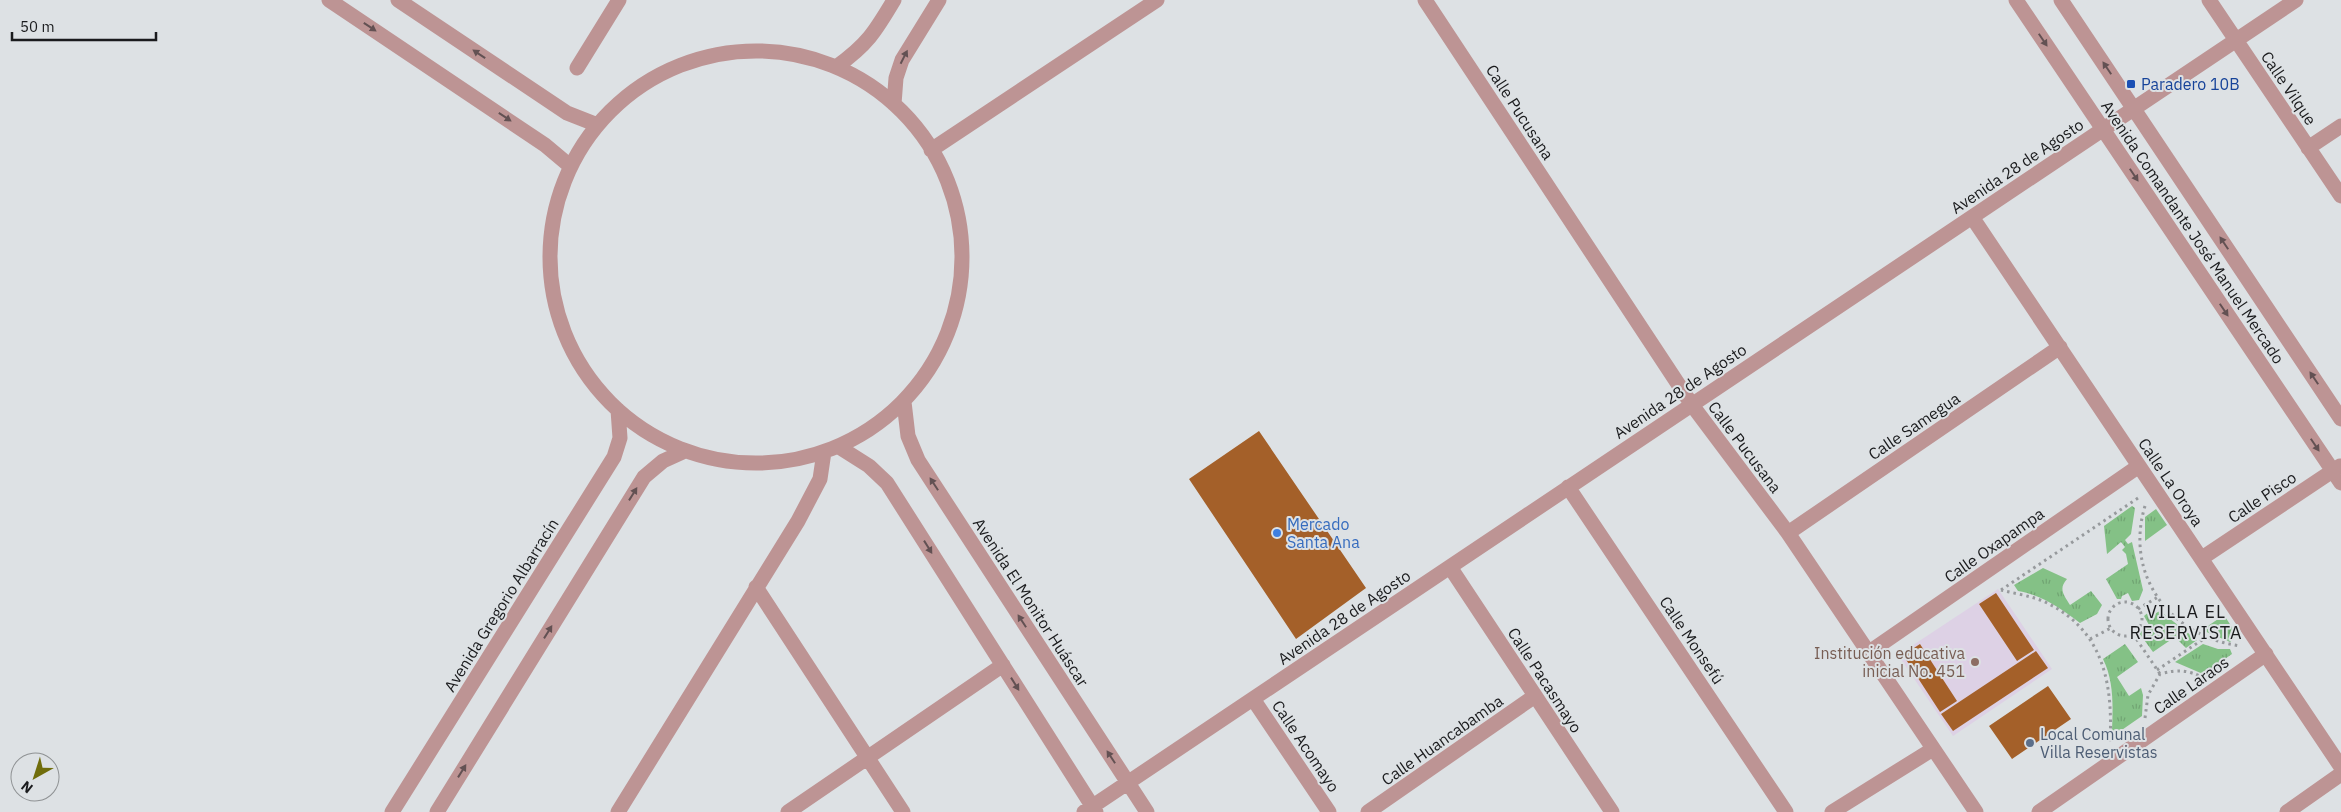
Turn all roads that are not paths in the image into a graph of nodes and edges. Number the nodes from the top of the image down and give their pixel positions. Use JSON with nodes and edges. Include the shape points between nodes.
{"nodes":[{"id":1,"x":329,"y":0,"type":"edge"},
{"id":2,"x":398,"y":0,"type":"edge"},
{"id":3,"x":619,"y":0,"type":"edge"},
{"id":4,"x":894,"y":0,"type":"edge"},
{"id":5,"x":939,"y":0,"type":"edge"},
{"id":6,"x":1157,"y":0,"type":"edge"},
{"id":7,"x":1425,"y":0,"type":"edge"},
{"id":8,"x":2016,"y":0,"type":"edge"},
{"id":9,"x":2061,"y":0,"type":"edge"},
{"id":10,"x":2209,"y":0,"type":"edge"},
{"id":11,"x":2296,"y":0,"type":"edge"},
{"id":12,"x":2236,"y":40,"type":"junction"},
{"id":13,"x":836,"y":67,"type":"junction"},
{"id":14,"x":577,"y":68,"type":"dead end"},
{"id":15,"x":894,"y":104,"type":"junction"},
{"id":16,"x":2134,"y":108,"type":"junction"},
{"id":17,"x":595,"y":124,"type":"junction"},
{"id":18,"x":2341,"y":126,"type":"edge"},
{"id":19,"x":2102,"y":129,"type":"junction"},
{"id":20,"x":2308,"y":148,"type":"junction"},
{"id":21,"x":931,"y":150,"type":"junction"},
{"id":22,"x":570,"y":166,"type":"junction"},
{"id":23,"x":2341,"y":196,"type":"edge"},
{"id":24,"x":1972,"y":217,"type":"junction"},
{"id":25,"x":2060,"y":347,"type":"junction"},
{"id":26,"x":904,"y":402,"type":"junction"},
{"id":27,"x":1692,"y":405,"type":"junction"},
{"id":28,"x":618,"y":410,"type":"junction"},
{"id":29,"x":2341,"y":418,"type":"edge"},
{"id":30,"x":840,"y":447,"type":"junction"},
{"id":31,"x":685,"y":450,"type":"junction"},
{"id":32,"x":824,"y":452,"type":"junction"},
{"id":33,"x":2139,"y":466,"type":"junction"},
{"id":34,"x":2338,"y":473,"type":"edge"},
{"id":35,"x":1568,"y":488,"type":"junction"},
{"id":36,"x":1788,"y":533,"type":"junction"},
{"id":37,"x":2202,"y":558,"type":"junction"},
{"id":38,"x":1450,"y":567,"type":"junction"},
{"id":39,"x":756,"y":587,"type":"junction"},
{"id":40,"x":1868,"y":653,"type":"junction"},
{"id":41,"x":2266,"y":654,"type":"junction"},
{"id":42,"x":1003,"y":666,"type":"junction"},
{"id":43,"x":1535,"y":696,"type":"junction"},
{"id":44,"x":1253,"y":699,"type":"junction"},
{"id":45,"x":1933,"y":749,"type":"junction"},
{"id":46,"x":868,"y":758,"type":"junction"},
{"id":47,"x":2341,"y":767,"type":"edge"},
{"id":48,"x":2341,"y":774,"type":"edge"},
{"id":49,"x":1128,"y":783,"type":"junction"},
{"id":50,"x":1091,"y":810,"type":"edge"},
{"id":51,"x":392,"y":812,"type":"edge"},
{"id":52,"x":437,"y":812,"type":"edge"},
{"id":53,"x":618,"y":812,"type":"edge"},
{"id":54,"x":788,"y":812,"type":"edge"},
{"id":55,"x":903,"y":812,"type":"edge"},
{"id":56,"x":1148,"y":812,"type":"edge"},
{"id":57,"x":1329,"y":812,"type":"edge"},
{"id":58,"x":1368,"y":812,"type":"edge"},
{"id":59,"x":1612,"y":812,"type":"edge"},
{"id":60,"x":1786,"y":812,"type":"edge"},
{"id":61,"x":1832,"y":812,"type":"edge"},
{"id":62,"x":1976,"y":812,"type":"edge"},
{"id":63,"x":2039,"y":812,"type":"edge"},
{"id":64,"x":2288,"y":812,"type":"edge"}],
"edges":[{"from":1,"to":22,"type":"street","one_way":true,"via":[[545,145]]},
{"from":17,"to":2,"type":"street","one_way":true,"via":[[567,113]]},
{"from":3,"to":14,"type":"street"},
{"from":4,"to":13,"type":"street","via":[[872,37]]},
{"from":15,"to":5,"type":"street","one_way":true,"via":[[896,78],[902,60]]},
{"from":6,"to":21,"type":"street"},
{"from":7,"to":27,"type":"street","name":"Calle Pucusana"},
{"from":8,"to":19,"type":"street","name":"Avenida Comandante José Manuel Mercado","one_way":true},
{"from":16,"to":9,"type":"street","name":"Avenida Comandante José Manuel Mercado","one_way":true},
{"from":10,"to":12,"type":"street","name":"Calle Vilque"},
{"from":11,"to":12,"type":"street","name":"Avenida 28 de Agosto"},
{"from":12,"to":16,"type":"street","name":"Avenida 28 de Agosto"},
{"from":12,"to":20,"type":"street","name":"Calle Vilque"},
{"from":13,"to":15,"type":"street","via":[[863,81]]},
{"from":13,"to":17,"type":"street","via":[[786,54],[752,51],[709,56],[668,70],[639,87]]},
{"from":15,"to":21,"type":"street"},
{"from":16,"to":19,"type":"street","name":"Avenida 28 de Agosto"},
{"from":29,"to":16,"type":"street","name":"Avenida Comandante José Manuel Mercado","one_way":true},
{"from":17,"to":22,"type":"street"},
{"from":18,"to":20,"type":"street"},
{"from":19,"to":24,"type":"street","name":"Avenida 28 de Agosto"},
{"from":19,"to":34,"type":"street","name":"Avenida Comandante José Manuel Mercado","one_way":true},
{"from":20,"to":23,"type":"street","name":"Calle Vilque"},
{"from":21,"to":26,"type":"street","via":[[943,171],[957,210],[963,251],[960,293],[949,333],[930,370]]},
{"from":22,"to":28,"type":"street","via":[[558,195],[550,234],[550,273],[557,311],[571,348],[592,381]]},
{"from":24,"to":25,"type":"street","name":"Calle La Oroya"},
{"from":24,"to":27,"type":"street","name":"Avenida 28 de Agosto"},
{"from":25,"to":33,"type":"street","name":"Calle La Oroya"},
{"from":25,"to":36,"type":"street","name":"Calle Samegua"},
{"from":26,"to":30,"type":"street","via":[[874,428]]},
{"from":49,"to":26,"type":"street","name":"Avenida El Monitor Huáscar","one_way":true,"via":[[918,460],[908,436]]},
{"from":27,"to":35,"type":"street","name":"Avenida 28 de Agosto"},
{"from":27,"to":36,"type":"street","name":"Calle Pucusana"},
{"from":28,"to":31,"type":"street","via":[[650,434]]},
{"from":28,"to":51,"type":"street","name":"Avenida Gregorio Albarracín","via":[[620,438],[614,456]]},
{"from":30,"to":32,"type":"street"},
{"from":30,"to":42,"type":"street","one_way":true,"via":[[869,466],[887,483]]},
{"from":31,"to":32,"type":"street","via":[[723,461],[763,464],[802,459]]},
{"from":52,"to":31,"type":"street","one_way":true,"via":[[644,476]]},
{"from":32,"to":39,"type":"street","via":[[820,479]]},
{"from":33,"to":37,"type":"street","name":"Calle La Oroya"},
{"from":33,"to":40,"type":"street","name":"Calle Oxapampa"},
{"from":34,"to":37,"type":"street","name":"Calle Pisco"},
{"from":35,"to":38,"type":"street","name":"Avenida 28 de Agosto"},
{"from":35,"to":60,"type":"street","name":"Calle Monsefú"},
{"from":36,"to":40,"type":"street","name":"Calle Pucusana"},
{"from":37,"to":41,"type":"street","name":"Calle La Oroya"},
{"from":38,"to":43,"type":"street","name":"Calle Pacasmayo"},
{"from":38,"to":44,"type":"street","name":"Avenida 28 de Agosto"},
{"from":39,"to":46,"type":"street"},
{"from":39,"to":53,"type":"street"},
{"from":40,"to":45,"type":"street","name":"Calle Pucusana"},
{"from":41,"to":47,"type":"street","name":"Calle La Oroya"},
{"from":41,"to":63,"type":"street","name":"Calle Laraos"},
{"from":42,"to":46,"type":"street"},
{"from":42,"to":50,"type":"street","one_way":true},
{"from":43,"to":58,"type":"street","name":"Calle Huancabamba"},
{"from":43,"to":59,"type":"street","name":"Calle Pacasmayo"},
{"from":44,"to":49,"type":"street","name":"Avenida 28 de Agosto"},
{"from":44,"to":57,"type":"street","name":"Calle Acomayo"},
{"from":45,"to":61,"type":"street"},
{"from":45,"to":62,"type":"street","name":"Calle Pucusana"},
{"from":46,"to":54,"type":"street"},
{"from":46,"to":55,"type":"street"},
{"from":48,"to":64,"type":"street"},
{"from":49,"to":50,"type":"street","name":"Avenida 28 de Agosto"},
{"from":49,"to":56,"type":"street","name":"Avenida El Monitor Huáscar"}]}
